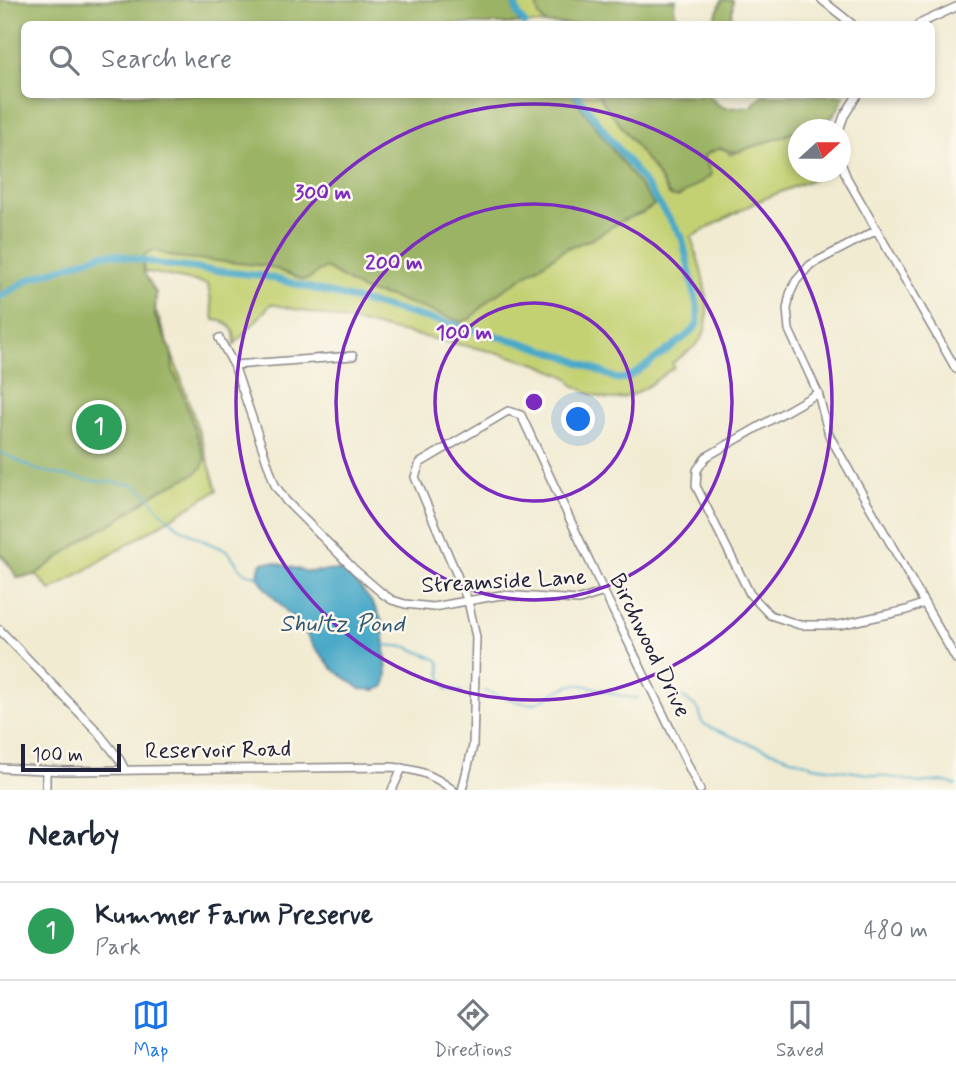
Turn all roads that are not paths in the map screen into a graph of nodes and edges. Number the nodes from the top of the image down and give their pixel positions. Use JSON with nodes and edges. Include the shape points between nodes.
{"nodes":[{"id":1,"x":822,"y":0,"type":"edge"},
{"id":2,"x":956,"y":7,"type":"edge"},
{"id":3,"x":848,"y":21,"type":"edge"},
{"id":4,"x":926,"y":21,"type":"edge"},
{"id":5,"x":855,"y":98,"type":"edge"},
{"id":6,"x":843,"y":119,"type":"edge"},
{"id":7,"x":849,"y":182,"type":"edge"},
{"id":8,"x":877,"y":230,"type":"junction"},
{"id":9,"x":219,"y":338,"type":"dead end"},
{"id":10,"x":354,"y":356,"type":"dead end"},
{"id":11,"x":234,"y":365,"type":"junction"},
{"id":12,"x":956,"y":369,"type":"edge"},
{"id":13,"x":818,"y":393,"type":"junction"},
{"id":14,"x":604,"y":592,"type":"junction"},
{"id":15,"x":468,"y":601,"type":"junction"},
{"id":16,"x":924,"y":603,"type":"junction"},
{"id":17,"x":0,"y":629,"type":"edge"},
{"id":18,"x":956,"y":659,"type":"edge"},
{"id":19,"x":0,"y":768,"type":"edge"},
{"id":20,"x":402,"y":768,"type":"junction"},
{"id":21,"x":125,"y":770,"type":"junction"},
{"id":22,"x":46,"y":771,"type":"junction"},
{"id":23,"x":46,"y":790,"type":"edge"},
{"id":24,"x":392,"y":790,"type":"edge"},
{"id":25,"x":453,"y":790,"type":"edge"},
{"id":26,"x":462,"y":790,"type":"edge"},
{"id":27,"x":700,"y":790,"type":"edge"}],
"edges":[{"from":1,"to":3,"type":"street"},
{"from":2,"to":4,"type":"street"},
{"from":5,"to":6,"type":"street"},
{"from":7,"to":8,"type":"street"},
{"from":8,"to":12,"type":"street"},
{"from":8,"to":13,"type":"street","via":[[810,265],[790,295],[789,330]]},
{"from":9,"to":11,"type":"street","name":"Streamside Lane"},
{"from":10,"to":11,"type":"street"},
{"from":11,"to":15,"type":"street","name":"Streamside Lane","via":[[275,485],[286,501],[392,600],[433,607]]},
{"from":13,"to":16,"type":"street","via":[[829,435]]},
{"from":13,"to":16,"type":"street","via":[[706,457],[697,470],[696,486],[750,594],[770,615],[800,625],[839,625]]},
{"from":14,"to":15,"type":"street","name":"Streamside Lane","via":[[579,600],[500,595]]},
{"from":14,"to":15,"type":"street","name":"Birchwood Drive","via":[[521,415],[508,411],[420,463],[415,477]]},
{"from":14,"to":27,"type":"street","name":"Birchwood Drive"},
{"from":15,"to":26,"type":"street","via":[[477,648],[472,754]]},
{"from":16,"to":18,"type":"street"},
{"from":17,"to":21,"type":"street","name":"Reservoir Road","via":[[91,724]]},
{"from":19,"to":22,"type":"street"},
{"from":20,"to":21,"type":"street","name":"Reservoir Road"},
{"from":20,"to":24,"type":"street"},
{"from":20,"to":25,"type":"street","name":"Reservoir Road","via":[[427,774]]},
{"from":21,"to":22,"type":"street"},
{"from":22,"to":23,"type":"street"}]}
